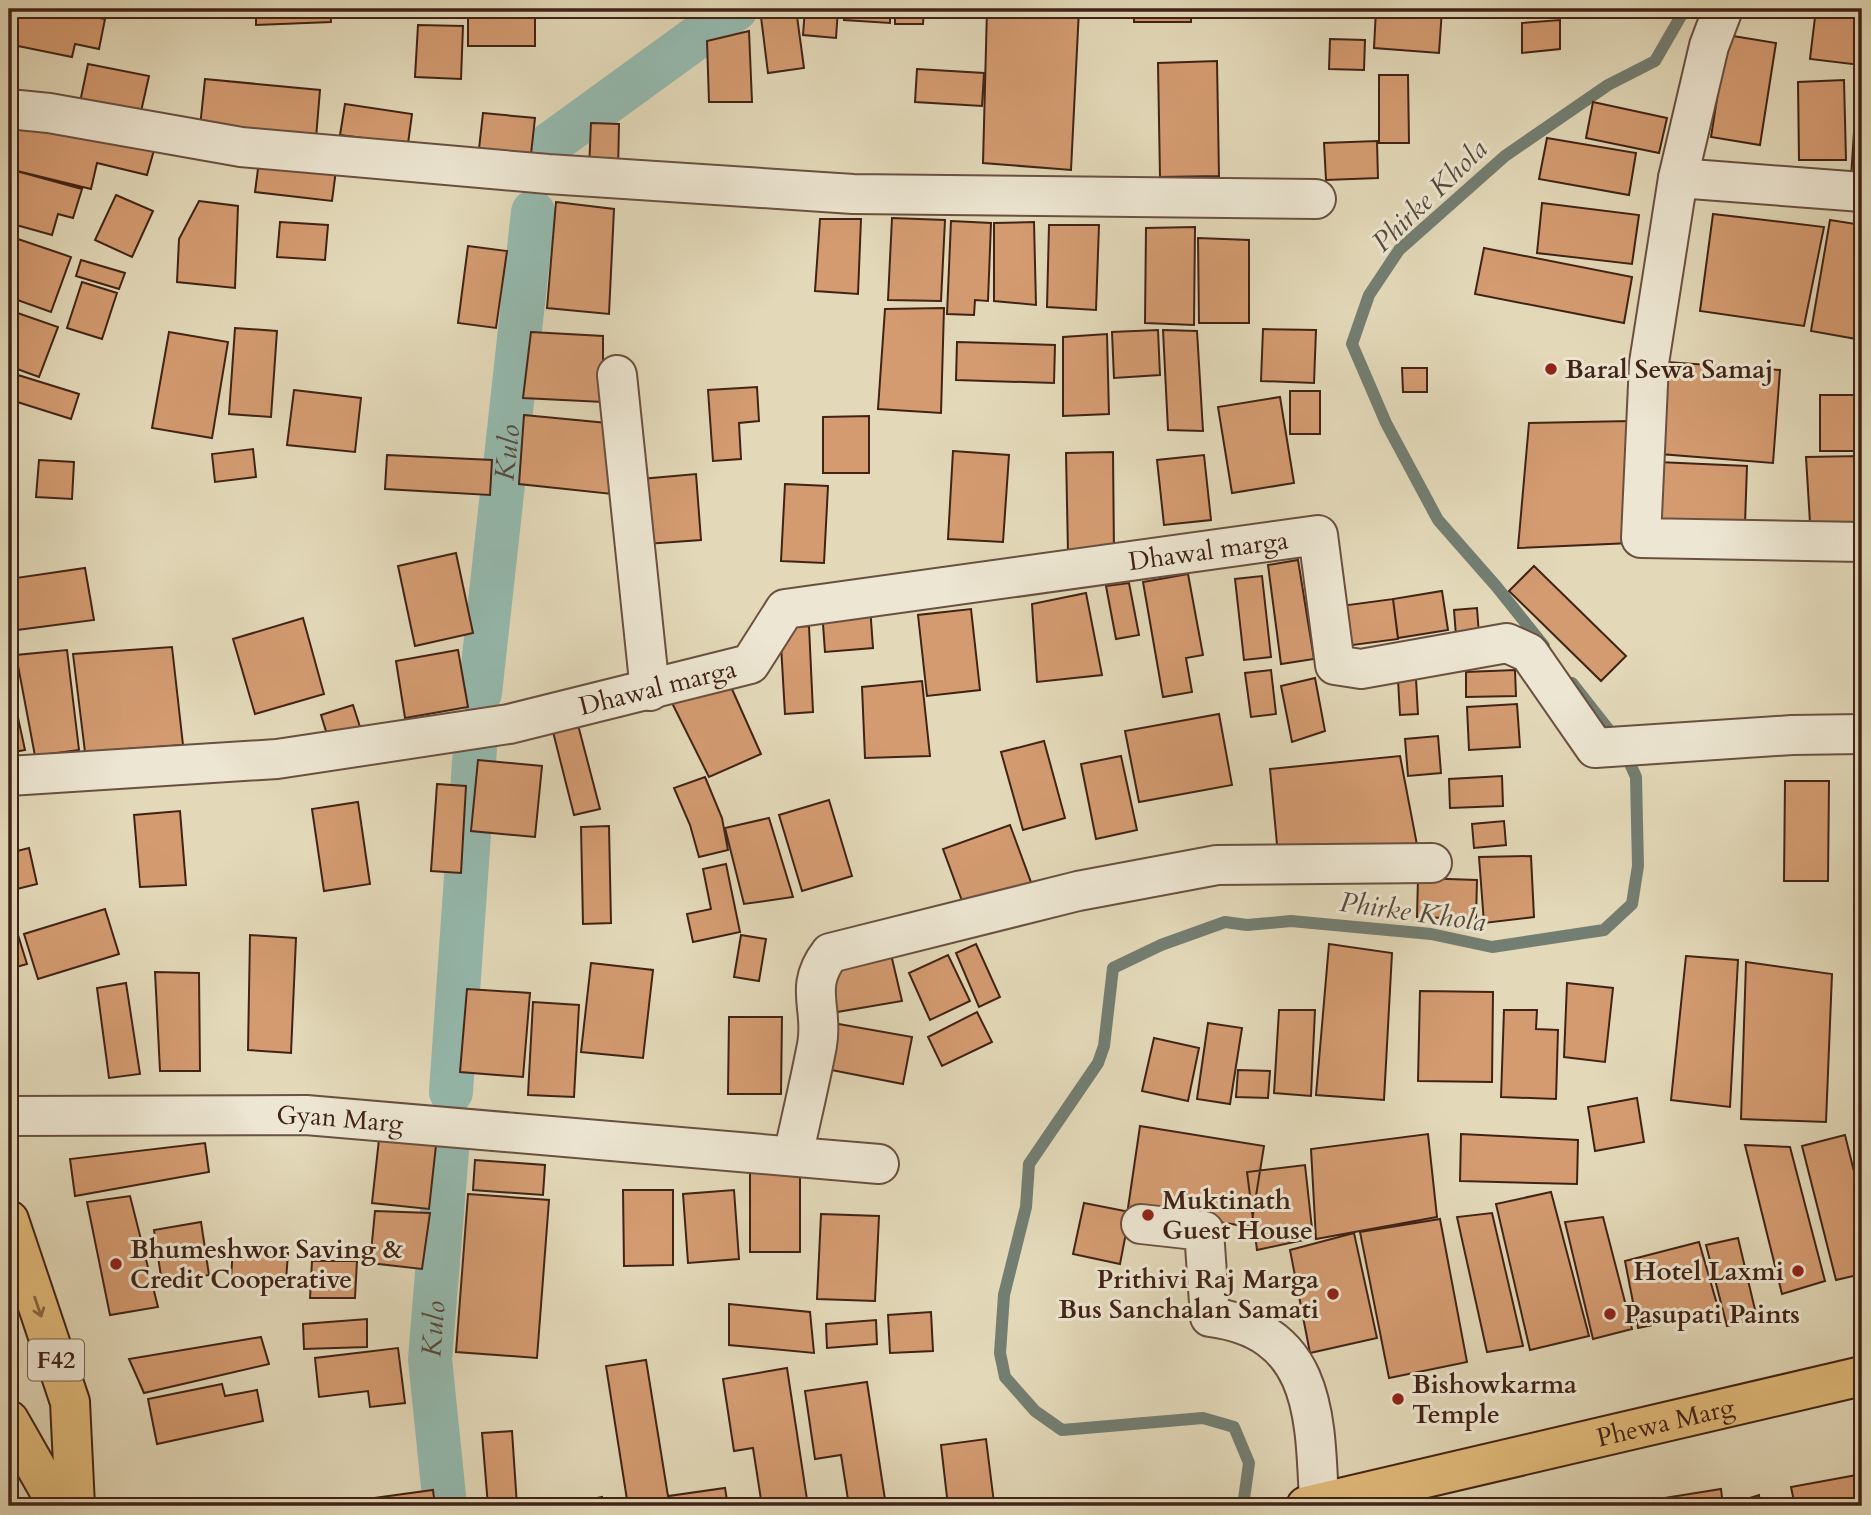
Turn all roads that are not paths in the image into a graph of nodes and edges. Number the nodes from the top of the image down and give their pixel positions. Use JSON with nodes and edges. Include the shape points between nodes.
{"nodes":[{"id":1,"x":1723,"y":9,"type":"edge"},
{"id":2,"x":9,"y":109,"type":"edge"},
{"id":3,"x":1678,"y":178,"type":"junction"},
{"id":4,"x":1862,"y":192,"type":"edge"},
{"id":5,"x":1316,"y":199,"type":"dead end"},
{"id":6,"x":617,"y":375,"type":"dead end"},
{"id":7,"x":1862,"y":542,"type":"edge"},
{"id":8,"x":650,"y":691,"type":"junction"},
{"id":9,"x":1862,"y":734,"type":"edge"},
{"id":10,"x":9,"y":776,"type":"edge"},
{"id":11,"x":1432,"y":863,"type":"dead end"},
{"id":12,"x":9,"y":1116,"type":"edge"},
{"id":13,"x":793,"y":1156,"type":"junction"},
{"id":14,"x":879,"y":1164,"type":"dead end"},
{"id":15,"x":9,"y":1220,"type":"edge"},
{"id":16,"x":1141,"y":1224,"type":"dead end"},
{"id":17,"x":1862,"y":1376,"type":"edge"},
{"id":18,"x":9,"y":1420,"type":"edge"},
{"id":19,"x":1393,"y":1496,"type":"edge"},
{"id":20,"x":1312,"y":1505,"type":"edge"},
{"id":21,"x":58,"y":1506,"type":"edge"},
{"id":22,"x":75,"y":1506,"type":"edge"}],
"edges":[{"from":1,"to":3,"type":"street","via":[[1709,46]]},
{"from":2,"to":5,"type":"street","via":[[241,147],[548,174],[853,194]]},
{"from":3,"to":4,"type":"street"},
{"from":3,"to":7,"type":"street","via":[[1649,363],[1641,538]]},
{"from":6,"to":8,"type":"street"},
{"from":8,"to":9,"type":"street","name":"Dhawal marga","via":[[750,664],[785,609],[1318,535],[1335,665],[1361,669],[1507,643],[1529,653],[1595,748]]},
{"from":8,"to":10,"type":"street","name":"Dhawal marga","via":[[509,724],[277,759]]},
{"from":11,"to":13,"type":"street","via":[[1217,865],[1078,891],[831,953],[818,968],[814,993],[818,1041]]},
{"from":12,"to":13,"type":"street","name":"Gyan Marg","via":[[306,1115]]},
{"from":13,"to":14,"type":"street","name":"Gyan Marg"},
{"from":15,"to":22,"type":"highway","number":"F42","one_way":true,"via":[[71,1402]]},
{"from":16,"to":20,"type":"street","via":[[1204,1231],[1210,1317],[1237,1320],[1273,1338],[1297,1367],[1315,1418]]},
{"from":17,"to":19,"type":"highway","name":"Phewa Marg"},
{"from":18,"to":21,"type":"highway"},
{"from":19,"to":20,"type":"highway","name":"Phewa Marg"}]}
